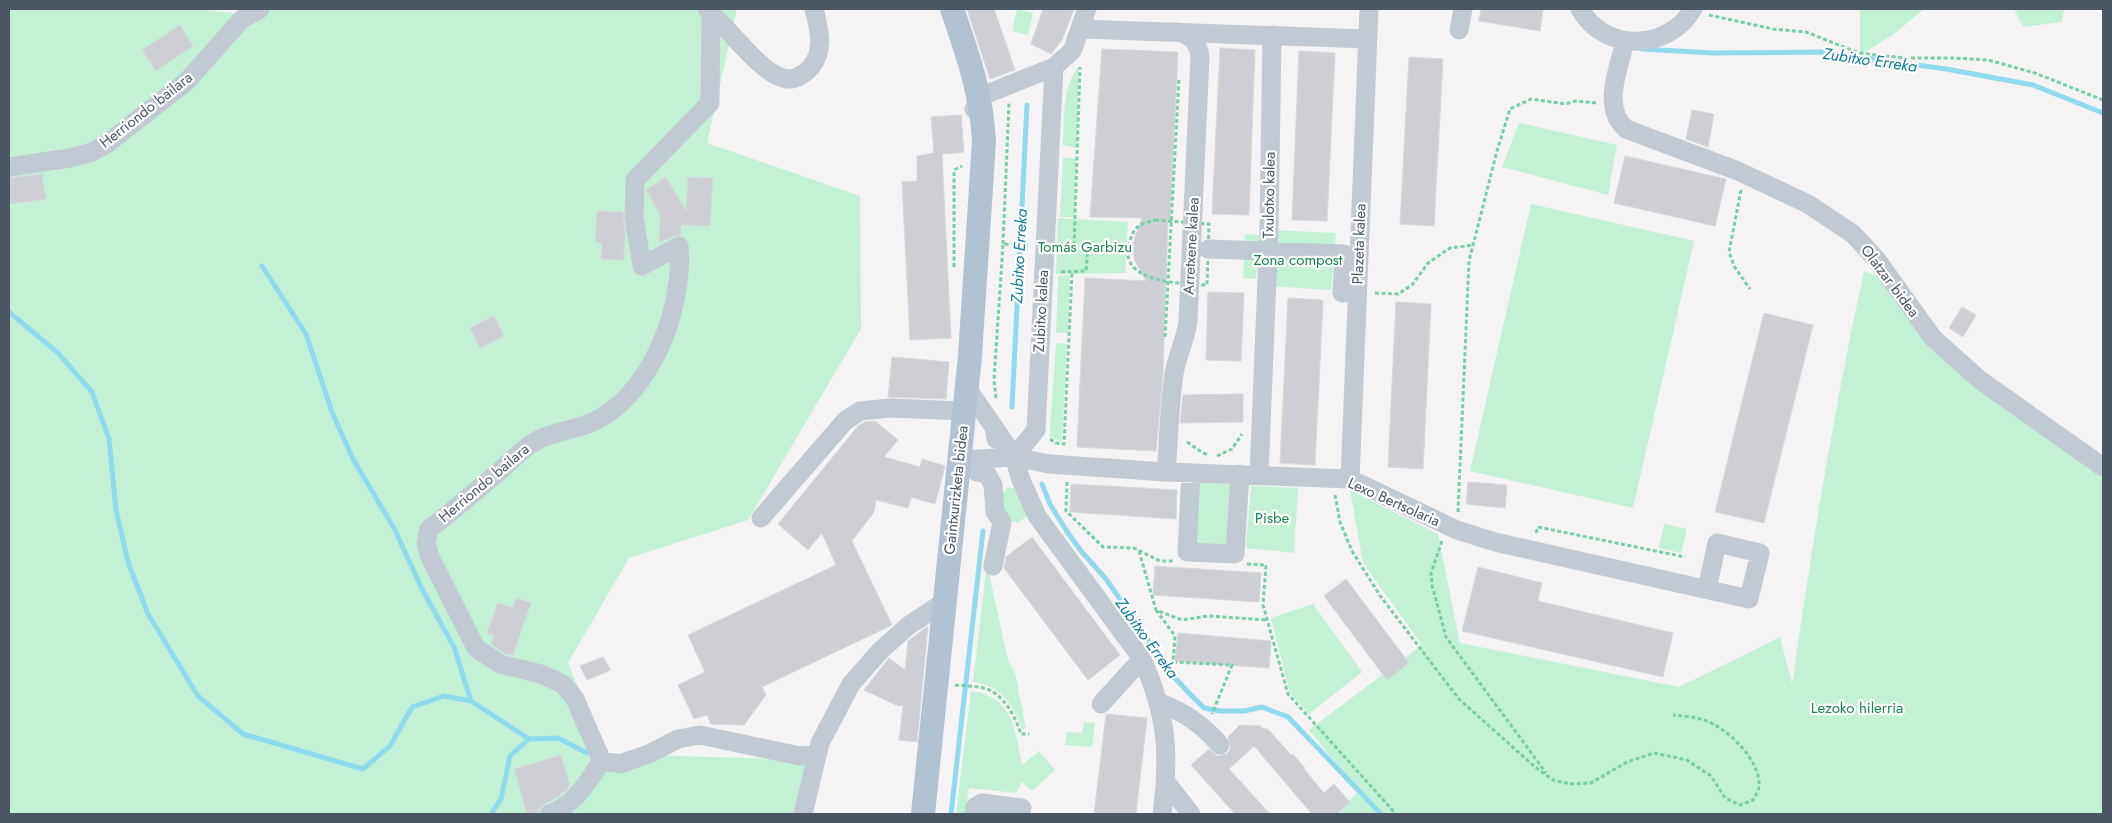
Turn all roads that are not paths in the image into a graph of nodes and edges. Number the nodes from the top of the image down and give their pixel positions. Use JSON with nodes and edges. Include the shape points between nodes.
{"nodes":[{"id":1,"x":260,"y":9,"type":"edge"},
{"id":2,"x":814,"y":9,"type":"edge"},
{"id":3,"x":937,"y":9,"type":"edge"},
{"id":4,"x":952,"y":9,"type":"edge"},
{"id":5,"x":1087,"y":9,"type":"edge"},
{"id":6,"x":1369,"y":9,"type":"edge"},
{"id":7,"x":1463,"y":9,"type":"edge"},
{"id":8,"x":1580,"y":9,"type":"edge"},
{"id":9,"x":709,"y":10,"type":"edge"},
{"id":10,"x":1689,"y":15,"type":"edge"},
{"id":11,"x":1081,"y":29,"type":"junction"},
{"id":12,"x":1459,"y":30,"type":"dead end"},
{"id":13,"x":1176,"y":32,"type":"junction"},
{"id":14,"x":1272,"y":35,"type":"junction"},
{"id":15,"x":1367,"y":38,"type":"junction"},
{"id":16,"x":1625,"y":41,"type":"junction"},
{"id":17,"x":1054,"y":68,"type":"junction"},
{"id":18,"x":976,"y":109,"type":"junction"},
{"id":19,"x":9,"y":167,"type":"edge"},
{"id":20,"x":1208,"y":249,"type":"dead end"},
{"id":21,"x":1268,"y":250,"type":"junction"},
{"id":22,"x":1357,"y":293,"type":"junction"},
{"id":23,"x":977,"y":419,"type":"junction"},
{"id":24,"x":1014,"y":457,"type":"junction"},
{"id":25,"x":969,"y":460,"type":"junction"},
{"id":26,"x":2103,"y":467,"type":"edge"},
{"id":27,"x":1166,"y":472,"type":"junction"},
{"id":28,"x":1191,"y":473,"type":"junction"},
{"id":29,"x":1240,"y":474,"type":"junction"},
{"id":30,"x":1259,"y":475,"type":"junction"},
{"id":31,"x":1341,"y":478,"type":"junction"},
{"id":32,"x":761,"y":518,"type":"dead end"},
{"id":33,"x":993,"y":566,"type":"dead end"},
{"id":34,"x":1707,"y":589,"type":"dead end"},
{"id":35,"x":944,"y":602,"type":"junction"},
{"id":36,"x":1142,"y":658,"type":"junction"},
{"id":37,"x":1160,"y":703,"type":"junction"},
{"id":38,"x":1101,"y":704,"type":"dead end"},
{"id":39,"x":1220,"y":745,"type":"dead end"},
{"id":40,"x":817,"y":755,"type":"junction"},
{"id":41,"x":602,"y":761,"type":"junction"},
{"id":42,"x":1166,"y":782,"type":"junction"},
{"id":43,"x":1022,"y":808,"type":"dead end"},
{"id":44,"x":549,"y":814,"type":"edge"},
{"id":45,"x":803,"y":814,"type":"edge"},
{"id":46,"x":923,"y":814,"type":"edge"},
{"id":47,"x":974,"y":814,"type":"edge"},
{"id":48,"x":1162,"y":814,"type":"edge"},
{"id":49,"x":1191,"y":814,"type":"edge"}],
"edges":[{"from":1,"to":19,"type":"street","name":"Herriondo bailara","via":[[242,19],[187,81],[108,143],[70,158]]},
{"from":2,"to":9,"type":"street","via":[[820,34],[818,53],[811,67],[800,76],[788,79],[760,64]]},
{"from":3,"to":18,"type":"main road"},
{"from":4,"to":18,"type":"main road"},
{"from":5,"to":11,"type":"street"},
{"from":6,"to":15,"type":"street","name":"Plazeta kalea"},
{"from":7,"to":12,"type":"street"},
{"from":8,"to":16,"type":"street","via":[[1600,30]]},
{"from":9,"to":41,"type":"street","name":"Herriondo bailara","via":[[710,103],[635,180],[634,217],[642,266],[679,246],[680,263],[672,312],[660,348],[638,385],[616,408],[594,422],[532,443],[429,529],[426,543],[476,648],[500,664],[541,674],[563,684],[575,699]]},
{"from":10,"to":16,"type":"street","via":[[1665,36],[1641,42]]},
{"from":11,"to":13,"type":"street","name":"Arretxene kalea"},
{"from":11,"to":17,"type":"street","via":[[1072,51]]},
{"from":13,"to":14,"type":"street","name":"Arretxene kalea"},
{"from":13,"to":27,"type":"street","name":"Arretxene kalea","via":[[1195,41],[1200,57],[1186,336],[1174,374]]},
{"from":14,"to":15,"type":"street","name":"Arretxene kalea"},
{"from":14,"to":21,"type":"street","name":"Txulotxo kalea"},
{"from":15,"to":22,"type":"street","name":"Plazeta kalea"},
{"from":16,"to":26,"type":"street","name":"Olatzar bidea","via":[[1612,105],[1616,118],[1626,129],[1738,171],[1808,204],[1853,234],[1877,260],[1933,338],[1980,380]]},
{"from":17,"to":18,"type":"street"},
{"from":17,"to":24,"type":"street","name":"Zubitxo kalea","via":[[1036,430]]},
{"from":18,"to":23,"type":"main road","name":"Gaintxurizketa bidea","via":[[984,141],[977,164],[966,387]]},
{"from":20,"to":21,"type":"street"},
{"from":21,"to":22,"type":"street","via":[[1344,254],[1342,293]]},
{"from":21,"to":30,"type":"street","name":"Txulotxo kalea"},
{"from":22,"to":31,"type":"street","name":"Plazeta kalea"},
{"from":23,"to":24,"type":"street"},
{"from":23,"to":25,"type":"main road","name":"Gaintxurizketa bidea"},
{"from":23,"to":25,"type":"street","via":[[996,440],[991,453]]},
{"from":23,"to":32,"type":"street","via":[[890,408],[860,410],[845,421]]},
{"from":24,"to":25,"type":"street","name":"Lexo Bertsolaria"},
{"from":24,"to":27,"type":"street","name":"Lexo Bertsolaria","via":[[1050,464]]},
{"from":24,"to":36,"type":"street","via":[[1037,516]]},
{"from":25,"to":33,"type":"street","via":[[977,472],[987,474],[993,485],[995,512],[1002,522]]},
{"from":25,"to":35,"type":"main road","name":"Gaintxurizketa bidea"},
{"from":27,"to":28,"type":"street","name":"Lexo Bertsolaria"},
{"from":28,"to":29,"type":"street","name":"Lexo Bertsolaria"},
{"from":28,"to":29,"type":"street","via":[[1187,552],[1235,554]]},
{"from":29,"to":30,"type":"street","name":"Lexo Bertsolaria"},
{"from":30,"to":31,"type":"street","name":"Lexo Bertsolaria"},
{"from":31,"to":34,"type":"street","name":"Lexo Bertsolaria","via":[[1452,528],[1495,542]]},
{"from":35,"to":40,"type":"street","via":[[908,626],[851,684]]},
{"from":35,"to":46,"type":"main road","name":"Gaintxurizketa bidea"},
{"from":36,"to":37,"type":"street"},
{"from":36,"to":38,"type":"street"},
{"from":37,"to":39,"type":"street","via":[[1189,716]]},
{"from":37,"to":42,"type":"street"},
{"from":40,"to":41,"type":"street","via":[[800,756],[700,735],[678,740],[620,764]]},
{"from":40,"to":45,"type":"street"},
{"from":41,"to":44,"type":"street","via":[[582,790],[561,810]]},
{"from":42,"to":48,"type":"street"},
{"from":42,"to":49,"type":"street"},
{"from":43,"to":47,"type":"street","via":[[982,803],[975,806]]}]}
